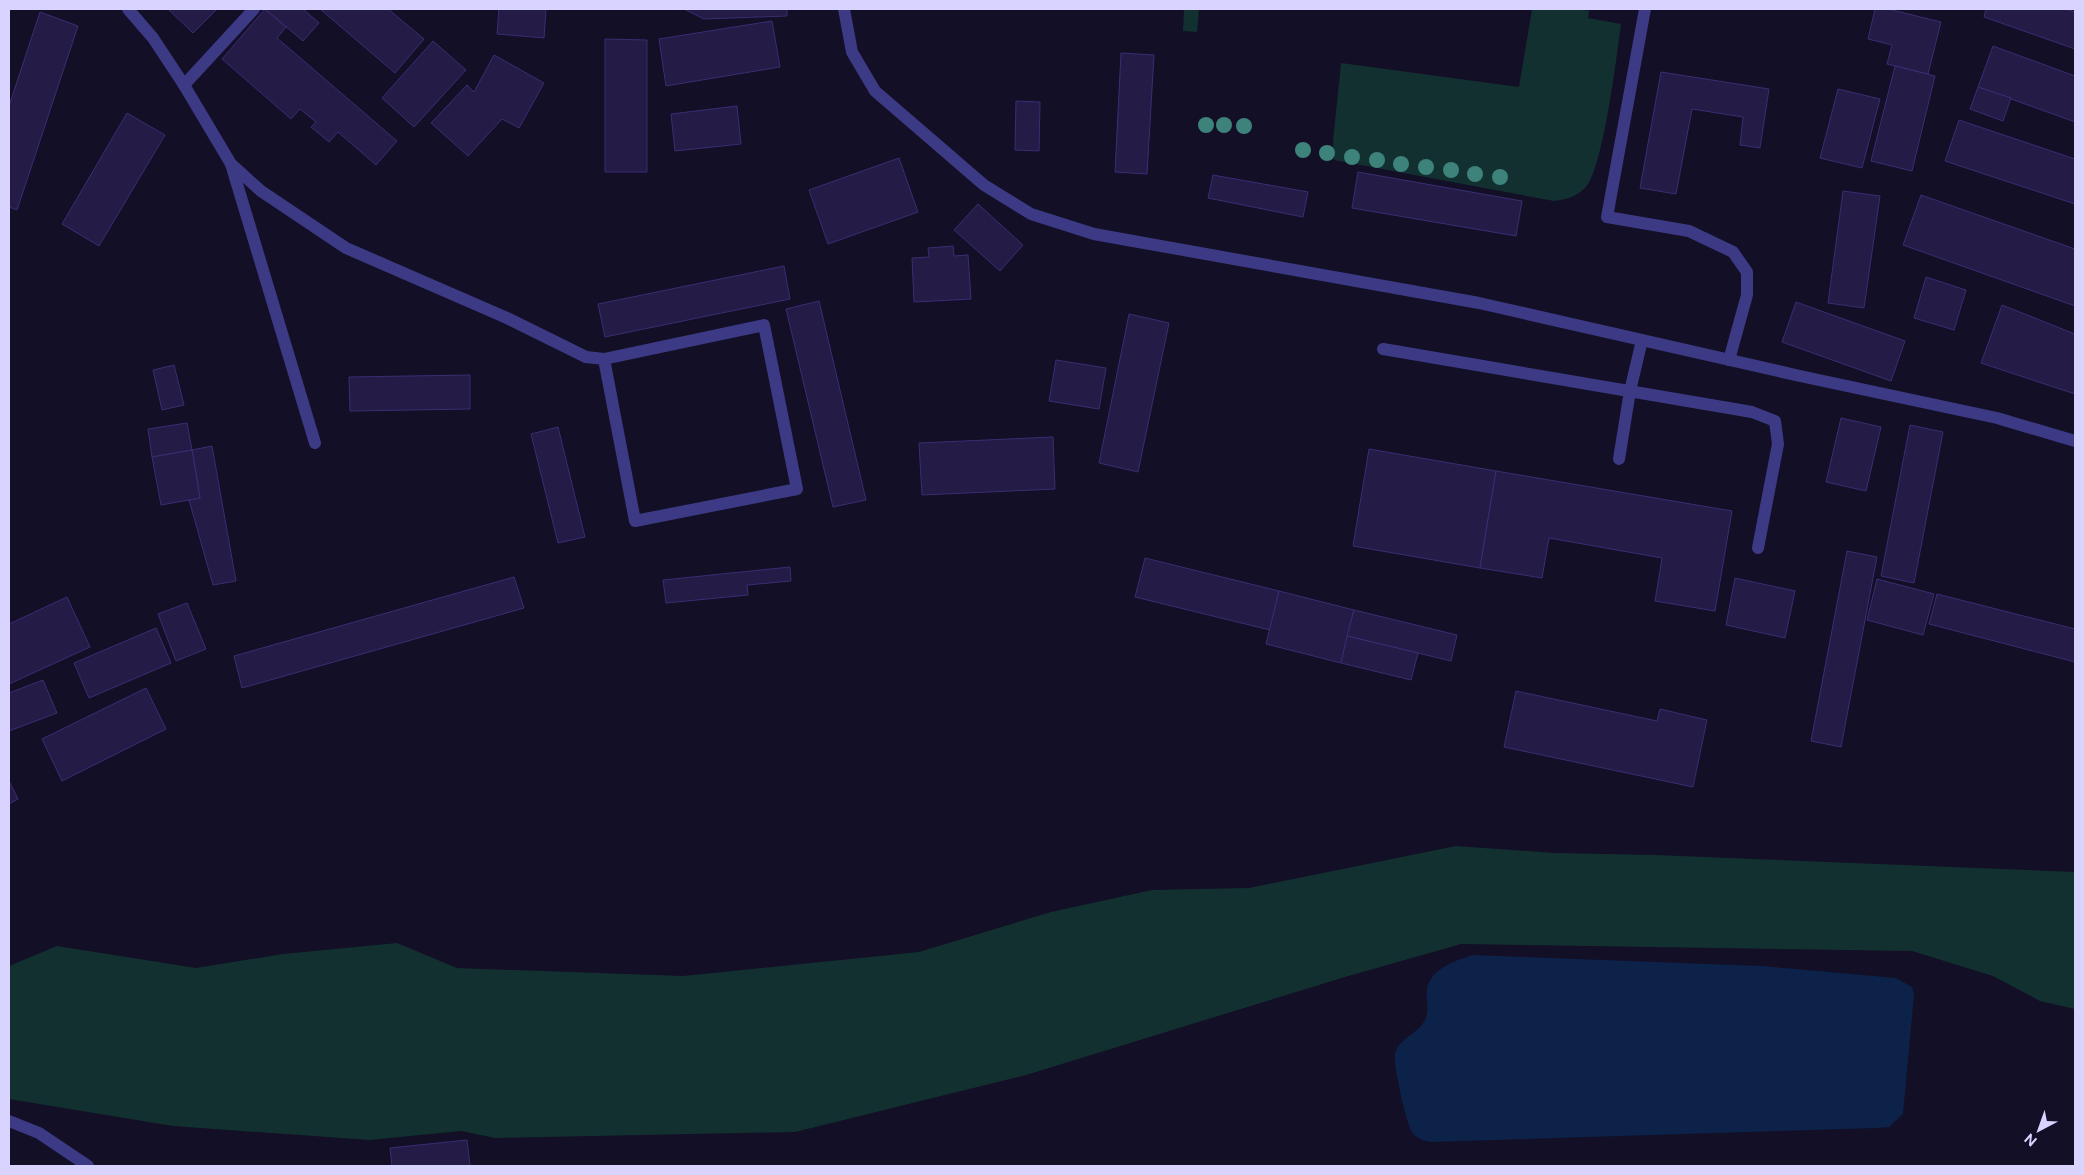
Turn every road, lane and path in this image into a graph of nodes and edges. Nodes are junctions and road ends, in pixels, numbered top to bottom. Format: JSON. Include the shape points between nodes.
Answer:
{"nodes":[{"id":1,"x":128,"y":9,"type":"edge"},
{"id":2,"x":254,"y":9,"type":"edge"},
{"id":3,"x":844,"y":9,"type":"edge"},
{"id":4,"x":1645,"y":9,"type":"edge"},
{"id":5,"x":184,"y":85,"type":"junction"},
{"id":6,"x":231,"y":164,"type":"junction"},
{"id":7,"x":1642,"y":340,"type":"junction"},
{"id":8,"x":1383,"y":349,"type":"dead end"},
{"id":9,"x":604,"y":359,"type":"junction"},
{"id":10,"x":1729,"y":360,"type":"junction"},
{"id":11,"x":1630,"y":391,"type":"junction"},
{"id":12,"x":2075,"y":441,"type":"edge"},
{"id":13,"x":315,"y":443,"type":"dead end"},
{"id":14,"x":1619,"y":459,"type":"dead end"},
{"id":15,"x":1758,"y":548,"type":"dead end"},
{"id":16,"x":9,"y":1121,"type":"edge"},
{"id":17,"x":88,"y":1166,"type":"edge"}],
"edges":[{"from":1,"to":5,"type":"street","via":[[153,38]]},
{"from":2,"to":5,"type":"street"},
{"from":3,"to":7,"type":"street","via":[[852,52],[875,91],[984,184],[1031,214],[1094,234],[1479,303]]},
{"from":4,"to":10,"type":"street","via":[[1607,217],[1689,231],[1733,252],[1747,272],[1747,295]]},
{"from":5,"to":6,"type":"street"},
{"from":6,"to":9,"type":"street","via":[[262,190],[346,248],[507,318],[586,357]]},
{"from":6,"to":13,"type":"street"},
{"from":7,"to":10,"type":"street"},
{"from":7,"to":11,"type":"street"},
{"from":8,"to":11,"type":"street"},
{"from":9,"to":9,"type":"street","via":[[635,521],[796,489],[764,325]]},
{"from":10,"to":12,"type":"street","via":[[1997,418]]},
{"from":11,"to":14,"type":"street"},
{"from":11,"to":15,"type":"street","via":[[1752,412],[1775,421],[1778,444]]},
{"from":16,"to":17,"type":"street","via":[[39,1133]]}]}
